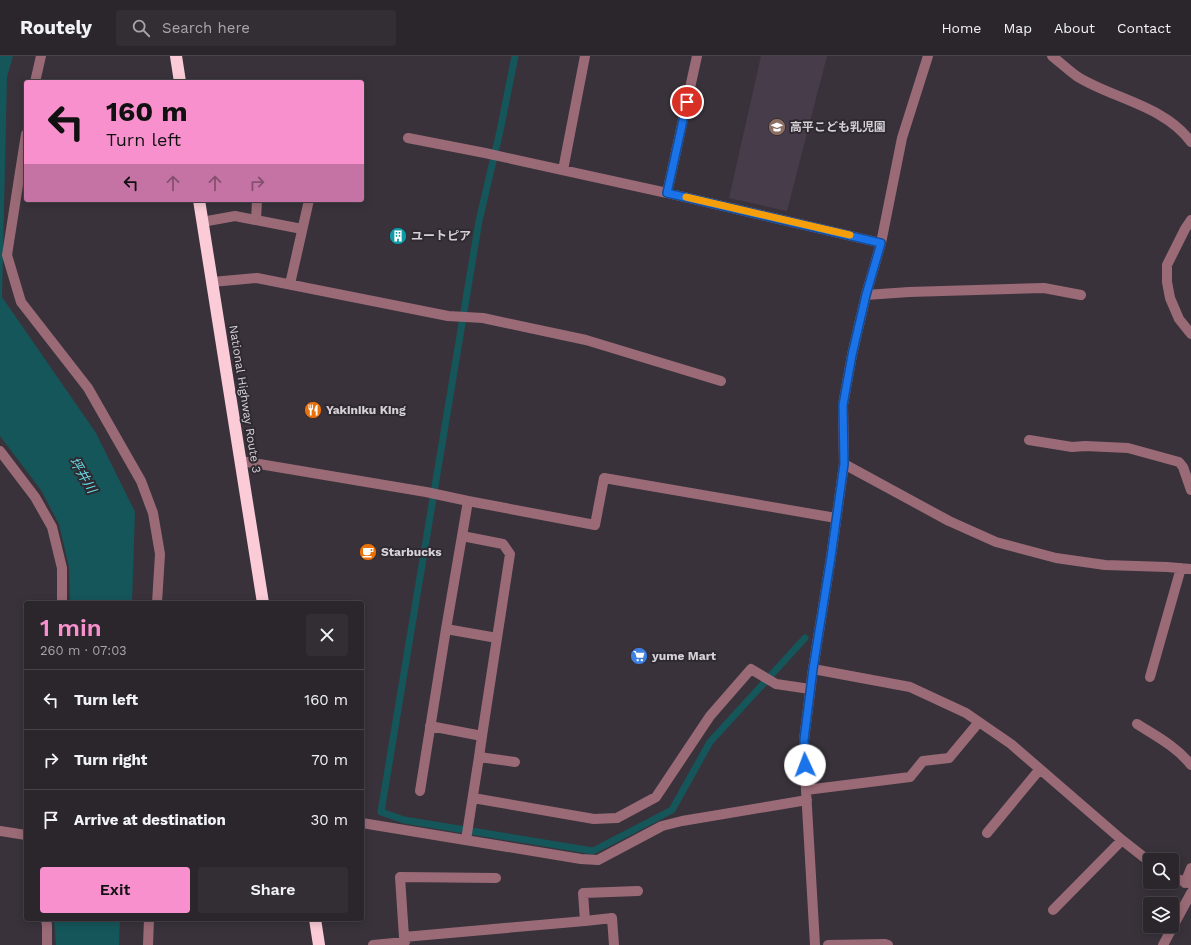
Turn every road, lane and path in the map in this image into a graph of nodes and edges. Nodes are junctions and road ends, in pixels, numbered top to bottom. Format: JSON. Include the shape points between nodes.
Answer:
{"nodes":[{"id":1,"x":41,"y":56,"type":"edge"},
{"id":2,"x":176,"y":56,"type":"edge"},
{"id":3,"x":585,"y":56,"type":"edge"},
{"id":4,"x":697,"y":56,"type":"edge"},
{"id":5,"x":928,"y":56,"type":"edge"},
{"id":6,"x":1052,"y":56,"type":"edge"},
{"id":7,"x":35,"y":80,"type":"edge"},
{"id":8,"x":180,"y":80,"type":"edge"},
{"id":9,"x":408,"y":138,"type":"dead end"},
{"id":10,"x":1191,"y":142,"type":"edge"},
{"id":11,"x":24,"y":147,"type":"edge"},
{"id":12,"x":563,"y":170,"type":"junction"},
{"id":13,"x":667,"y":193,"type":"junction"},
{"id":14,"x":199,"y":202,"type":"edge"},
{"id":15,"x":257,"y":202,"type":"edge"},
{"id":16,"x":308,"y":202,"type":"edge"},
{"id":17,"x":256,"y":220,"type":"junction"},
{"id":18,"x":1191,"y":220,"type":"edge"},
{"id":19,"x":202,"y":222,"type":"junction"},
{"id":20,"x":302,"y":229,"type":"junction"},
{"id":21,"x":881,"y":243,"type":"junction"},
{"id":22,"x":212,"y":282,"type":"junction"},
{"id":23,"x":290,"y":284,"type":"junction"},
{"id":24,"x":866,"y":295,"type":"junction"},
{"id":25,"x":1081,"y":295,"type":"dead end"},
{"id":26,"x":1191,"y":334,"type":"edge"},
{"id":27,"x":721,"y":381,"type":"dead end"},
{"id":28,"x":1029,"y":440,"type":"dead end"},
{"id":29,"x":0,"y":451,"type":"edge"},
{"id":30,"x":241,"y":461,"type":"junction"},
{"id":31,"x":844,"y":464,"type":"junction"},
{"id":32,"x":1191,"y":490,"type":"edge"},
{"id":33,"x":468,"y":501,"type":"junction"},
{"id":34,"x":836,"y":518,"type":"junction"},
{"id":35,"x":462,"y":536,"type":"junction"},
{"id":36,"x":1186,"y":569,"type":"edge"},
{"id":37,"x":62,"y":601,"type":"edge"},
{"id":38,"x":158,"y":601,"type":"edge"},
{"id":39,"x":263,"y":601,"type":"edge"},
{"id":40,"x":446,"y":629,"type":"junction"},
{"id":41,"x":497,"y":638,"type":"junction"},
{"id":42,"x":813,"y":669,"type":"junction"},
{"id":43,"x":1150,"y":677,"type":"dead end"},
{"id":44,"x":810,"y":689,"type":"junction"},
{"id":45,"x":979,"y":722,"type":"junction"},
{"id":46,"x":1137,"y":724,"type":"dead end"},
{"id":47,"x":430,"y":726,"type":"junction"},
{"id":48,"x":482,"y":736,"type":"junction"},
{"id":49,"x":478,"y":757,"type":"junction"},
{"id":50,"x":515,"y":762,"type":"dead end"},
{"id":51,"x":1191,"y":765,"type":"edge"},
{"id":52,"x":1040,"y":769,"type":"junction"},
{"id":53,"x":420,"y":791,"type":"dead end"},
{"id":54,"x":807,"y":795,"type":"junction"},
{"id":55,"x":473,"y":798,"type":"junction"},
{"id":56,"x":364,"y":823,"type":"edge"},
{"id":57,"x":0,"y":831,"type":"edge"},
{"id":58,"x":987,"y":833,"type":"dead end"},
{"id":59,"x":24,"y":835,"type":"edge"},
{"id":60,"x":466,"y":840,"type":"junction"},
{"id":61,"x":1122,"y":840,"type":"junction"},
{"id":62,"x":1143,"y":856,"type":"edge"},
{"id":63,"x":1191,"y":868,"type":"edge"},
{"id":64,"x":496,"y":878,"type":"dead end"},
{"id":65,"x":1179,"y":880,"type":"edge"},
{"id":66,"x":1188,"y":884,"type":"edge"},
{"id":67,"x":638,"y":891,"type":"dead end"},
{"id":68,"x":1191,"y":893,"type":"edge"},
{"id":69,"x":1053,"y":910,"type":"dead end"},
{"id":70,"x":46,"y":921,"type":"edge"},
{"id":71,"x":149,"y":921,"type":"edge"},
{"id":72,"x":315,"y":921,"type":"edge"},
{"id":73,"x":585,"y":921,"type":"junction"},
{"id":74,"x":405,"y":941,"type":"edge"},
{"id":75,"x":47,"y":945,"type":"edge"},
{"id":76,"x":148,"y":945,"type":"edge"},
{"id":77,"x":319,"y":945,"type":"edge"},
{"id":78,"x":373,"y":945,"type":"edge"},
{"id":79,"x":614,"y":945,"type":"edge"},
{"id":80,"x":815,"y":945,"type":"edge"},
{"id":81,"x":828,"y":945,"type":"edge"},
{"id":82,"x":888,"y":945,"type":"edge"},
{"id":83,"x":1163,"y":945,"type":"edge"}],
"edges":[{"from":1,"to":7,"type":"street"},
{"from":2,"to":8,"type":"highway"},
{"from":3,"to":12,"type":"street"},
{"from":4,"to":13,"type":"street"},
{"from":5,"to":21,"type":"street","via":[[902,138]]},
{"from":6,"to":10,"type":"street","via":[[1078,77],[1161,115],[1185,133]]},
{"from":9,"to":12,"type":"street"},
{"from":11,"to":38,"type":"street","via":[[7,254],[21,302],[88,388],[141,481],[154,513],[160,554]]},
{"from":12,"to":13,"type":"street"},
{"from":13,"to":21,"type":"street"},
{"from":14,"to":19,"type":"highway","name":"National Highway Route 3"},
{"from":15,"to":17,"type":"street"},
{"from":16,"to":20,"type":"street"},
{"from":17,"to":19,"type":"street","via":[[235,216]]},
{"from":17,"to":20,"type":"street"},
{"from":18,"to":26,"type":"street","via":[[1167,265],[1170,298],[1179,319]]},
{"from":19,"to":22,"type":"highway","name":"National Highway Route 3"},
{"from":20,"to":23,"type":"street"},
{"from":21,"to":24,"type":"street"},
{"from":22,"to":23,"type":"street","via":[[257,278]]},
{"from":22,"to":30,"type":"highway","name":"National Highway Route 3"},
{"from":23,"to":27,"type":"street","via":[[448,316],[483,318],[586,340]]},
{"from":24,"to":25,"type":"street","via":[[1044,288]]},
{"from":24,"to":31,"type":"street","via":[[843,405]]},
{"from":28,"to":32,"type":"street","via":[[1072,447],[1128,448],[1179,462]]},
{"from":29,"to":37,"type":"street","via":[[35,497],[52,527],[62,568]]},
{"from":30,"to":33,"type":"street"},
{"from":30,"to":39,"type":"highway","name":"National Highway Route 3"},
{"from":31,"to":34,"type":"street"},
{"from":31,"to":36,"type":"street","via":[[949,521],[996,542],[1056,558],[1104,565]]},
{"from":33,"to":34,"type":"street","via":[[595,525],[604,478]]},
{"from":33,"to":35,"type":"street"},
{"from":34,"to":42,"type":"street"},
{"from":35,"to":40,"type":"street"},
{"from":35,"to":41,"type":"street","via":[[503,544],[510,554]]},
{"from":36,"to":43,"type":"street"},
{"from":40,"to":41,"type":"street"},
{"from":40,"to":47,"type":"street"},
{"from":41,"to":48,"type":"street"},
{"from":42,"to":44,"type":"street"},
{"from":42,"to":45,"type":"street","via":[[910,687],[966,713]]},
{"from":44,"to":54,"type":"street","via":[[804,740]]},
{"from":44,"to":55,"type":"street","via":[[776,684],[751,669],[710,716],[656,796],[617,818],[594,819]]},
{"from":45,"to":52,"type":"street","via":[[1011,744]]},
{"from":45,"to":54,"type":"street","via":[[949,758],[923,761],[910,776]]},
{"from":46,"to":51,"type":"street","via":[[1183,755]]},
{"from":47,"to":48,"type":"street"},
{"from":47,"to":53,"type":"street"},
{"from":48,"to":49,"type":"street"},
{"from":49,"to":50,"type":"street"},
{"from":49,"to":55,"type":"street"},
{"from":52,"to":58,"type":"street"},
{"from":52,"to":61,"type":"street"},
{"from":54,"to":60,"type":"street","via":[[662,826],[598,860],[581,860]]},
{"from":54,"to":80,"type":"street"},
{"from":55,"to":60,"type":"street"},
{"from":56,"to":60,"type":"street"},
{"from":57,"to":59,"type":"street"},
{"from":61,"to":62,"type":"street"},
{"from":61,"to":69,"type":"street"},
{"from":63,"to":66,"type":"street"},
{"from":64,"to":74,"type":"street","via":[[400,877]]},
{"from":65,"to":66,"type":"street"},
{"from":67,"to":73,"type":"street","via":[[583,893]]},
{"from":68,"to":83,"type":"street"},
{"from":70,"to":75,"type":"street"},
{"from":71,"to":76,"type":"street"},
{"from":72,"to":77,"type":"highway"},
{"from":73,"to":74,"type":"street"},
{"from":73,"to":79,"type":"street","via":[[612,918]]},
{"from":74,"to":78,"type":"street"},
{"from":81,"to":82,"type":"street"}]}
